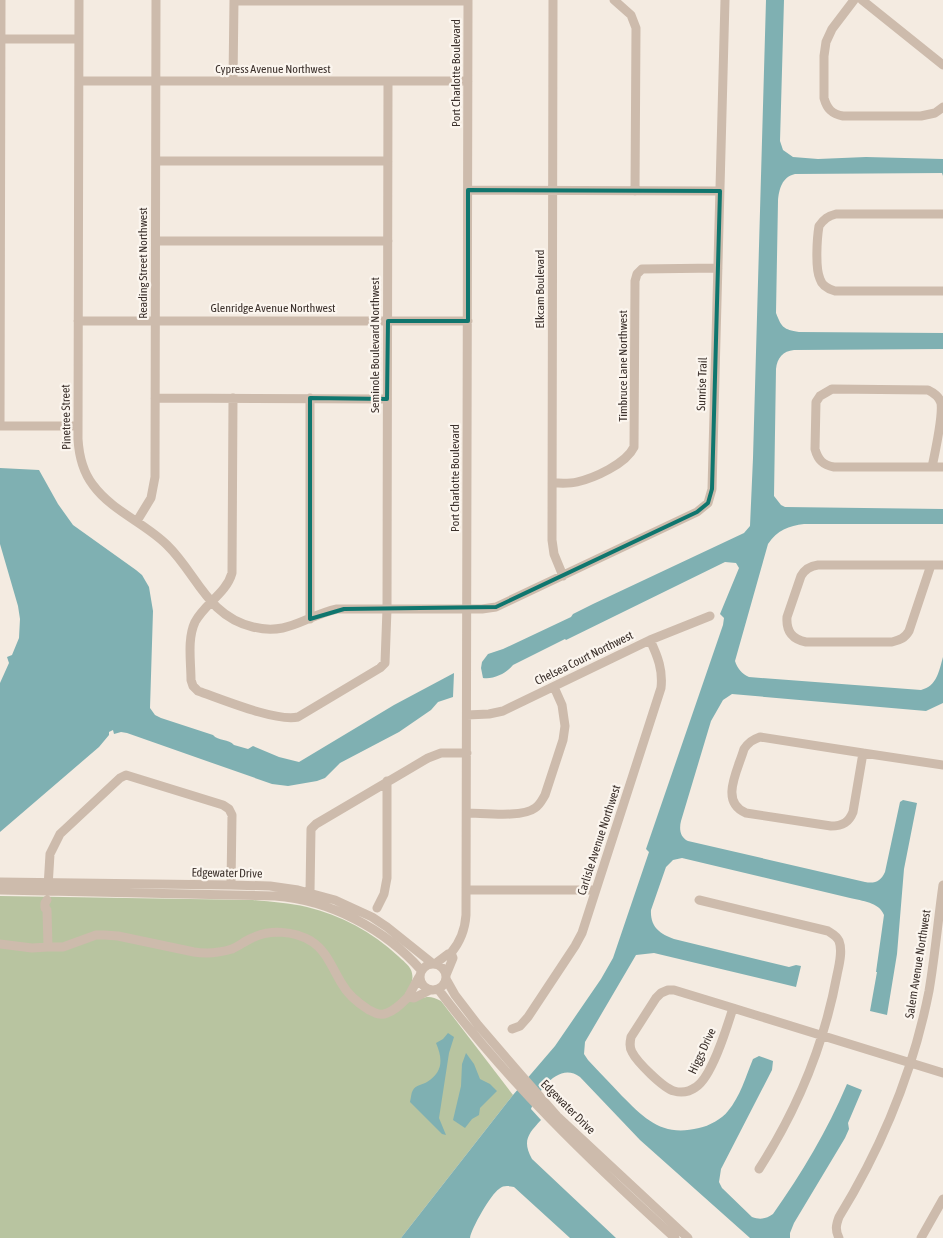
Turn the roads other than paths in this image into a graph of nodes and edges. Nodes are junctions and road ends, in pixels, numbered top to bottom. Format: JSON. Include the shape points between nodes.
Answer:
{"nodes":[{"id":1,"x":2,"y":0,"type":"edge"},
{"id":2,"x":79,"y":0,"type":"edge"},
{"id":3,"x":156,"y":0,"type":"edge"},
{"id":4,"x":234,"y":0,"type":"edge"},
{"id":5,"x":553,"y":0,"type":"edge"},
{"id":6,"x":614,"y":0,"type":"edge"},
{"id":7,"x":725,"y":0,"type":"edge"},
{"id":8,"x":854,"y":0,"type":"edge"},
{"id":9,"x":862,"y":0,"type":"edge"},
{"id":10,"x":468,"y":1,"type":"edge"},
{"id":11,"x":1,"y":39,"type":"edge"},
{"id":12,"x":79,"y":39,"type":"junction"},
{"id":13,"x":943,"y":65,"type":"edge"},
{"id":14,"x":79,"y":81,"type":"junction"},
{"id":15,"x":156,"y":81,"type":"junction"},
{"id":16,"x":233,"y":81,"type":"junction"},
{"id":17,"x":388,"y":81,"type":"junction"},
{"id":18,"x":468,"y":81,"type":"junction"},
{"id":19,"x":943,"y":107,"type":"edge"},
{"id":20,"x":1,"y":117,"type":"edge"},
{"id":21,"x":156,"y":161,"type":"junction"},
{"id":22,"x":388,"y":161,"type":"junction"},
{"id":23,"x":468,"y":190,"type":"junction"},
{"id":24,"x":553,"y":190,"type":"junction"},
{"id":25,"x":635,"y":190,"type":"junction"},
{"id":26,"x":720,"y":191,"type":"junction"},
{"id":27,"x":0,"y":194,"type":"edge"},
{"id":28,"x":943,"y":214,"type":"edge"},
{"id":29,"x":156,"y":241,"type":"junction"},
{"id":30,"x":388,"y":241,"type":"junction"},
{"id":31,"x":718,"y":268,"type":"junction"},
{"id":32,"x":0,"y":271,"type":"edge"},
{"id":33,"x":943,"y":291,"type":"edge"},
{"id":34,"x":78,"y":320,"type":"junction"},
{"id":35,"x":156,"y":321,"type":"junction"},
{"id":36,"x":388,"y":321,"type":"junction"},
{"id":37,"x":468,"y":321,"type":"junction"},
{"id":38,"x":0,"y":349,"type":"edge"},
{"id":39,"x":155,"y":398,"type":"junction"},
{"id":40,"x":233,"y":398,"type":"junction"},
{"id":41,"x":310,"y":398,"type":"junction"},
{"id":42,"x":387,"y":398,"type":"junction"},
{"id":43,"x":0,"y":426,"type":"edge"},
{"id":44,"x":78,"y":426,"type":"junction"},
{"id":45,"x":932,"y":467,"type":"junction"},
{"id":46,"x":943,"y":467,"type":"edge"},
{"id":47,"x":552,"y":483,"type":"junction"},
{"id":48,"x":137,"y":521,"type":"junction"},
{"id":49,"x":931,"y":565,"type":"junction"},
{"id":50,"x":943,"y":565,"type":"edge"},
{"id":51,"x":564,"y":576,"type":"junction"},
{"id":52,"x":212,"y":602,"type":"junction"},
{"id":53,"x":387,"y":609,"type":"junction"},
{"id":54,"x":467,"y":609,"type":"junction"},
{"id":55,"x":710,"y":616,"type":"dead end"},
{"id":56,"x":310,"y":619,"type":"junction"},
{"id":57,"x":650,"y":640,"type":"junction"},
{"id":58,"x":554,"y":687,"type":"junction"},
{"id":59,"x":467,"y":715,"type":"junction"},
{"id":60,"x":466,"y":753,"type":"junction"},
{"id":61,"x":862,"y":753,"type":"junction"},
{"id":62,"x":943,"y":765,"type":"edge"},
{"id":63,"x":387,"y":781,"type":"junction"},
{"id":64,"x":466,"y":813,"type":"junction"},
{"id":65,"x":0,"y":882,"type":"edge"},
{"id":66,"x":231,"y":885,"type":"junction"},
{"id":67,"x":943,"y":885,"type":"edge"},
{"id":68,"x":0,"y":890,"type":"edge"},
{"id":69,"x":466,"y":890,"type":"junction"},
{"id":70,"x":595,"y":890,"type":"junction"},
{"id":71,"x":310,"y":892,"type":"junction"},
{"id":72,"x":48,"y":896,"type":"junction"},
{"id":73,"x":699,"y":900,"type":"dead end"},
{"id":74,"x":377,"y":908,"type":"dead end"},
{"id":75,"x":0,"y":944,"type":"edge"},
{"id":76,"x":48,"y":947,"type":"junction"},
{"id":77,"x":451,"y":953,"type":"junction"},
{"id":78,"x":434,"y":963,"type":"junction"},
{"id":79,"x":420,"y":974,"type":"junction"},
{"id":80,"x":446,"y":977,"type":"junction"},
{"id":81,"x":434,"y":989,"type":"junction"},
{"id":82,"x":408,"y":997,"type":"junction"},
{"id":83,"x":733,"y":1008,"type":"junction"},
{"id":84,"x":512,"y":1029,"type":"dead end"},
{"id":85,"x":822,"y":1035,"type":"junction"},
{"id":86,"x":911,"y":1063,"type":"junction"},
{"id":87,"x":943,"y":1073,"type":"edge"},
{"id":88,"x":518,"y":1079,"type":"junction"},
{"id":89,"x":759,"y":1169,"type":"dead end"},
{"id":90,"x":943,"y":1199,"type":"edge"},
{"id":91,"x":675,"y":1238,"type":"edge"},
{"id":92,"x":688,"y":1238,"type":"edge"},
{"id":93,"x":839,"y":1238,"type":"edge"},
{"id":94,"x":921,"y":1238,"type":"edge"}],
"edges":[{"from":1,"to":11,"type":"street"},
{"from":2,"to":12,"type":"street","name":"Pinetree Street"},
{"from":3,"to":15,"type":"street","name":"Reading Street Northwest"},
{"from":4,"to":10,"type":"street"},
{"from":4,"to":16,"type":"street"},
{"from":5,"to":24,"type":"street","name":"Elkcam Boulevard"},
{"from":6,"to":25,"type":"street","via":[[631,15],[636,28]]},
{"from":7,"to":26,"type":"street","name":"Sunrise Trail"},
{"from":8,"to":19,"type":"street","via":[[832,29],[825,49],[824,98],[830,111],[843,116],[921,116],[935,113]]},
{"from":9,"to":13,"type":"street"},
{"from":10,"to":18,"type":"street","name":"Port Charlotte Boulevard"},
{"from":11,"to":12,"type":"street"},
{"from":11,"to":20,"type":"street"},
{"from":12,"to":14,"type":"street","name":"Pinetree Street"},
{"from":14,"to":15,"type":"street","name":"Cypress Avenue Northwest"},
{"from":14,"to":34,"type":"street","name":"Pinetree Street"},
{"from":15,"to":16,"type":"street","name":"Cypress Avenue Northwest"},
{"from":15,"to":21,"type":"street","name":"Reading Street Northwest"},
{"from":16,"to":17,"type":"street","name":"Cypress Avenue Northwest"},
{"from":17,"to":18,"type":"street","name":"Cypress Avenue Northwest"},
{"from":17,"to":22,"type":"street","name":"Seminole Boulevard Northwest"},
{"from":18,"to":23,"type":"street","name":"Port Charlotte Boulevard"},
{"from":20,"to":27,"type":"street"},
{"from":21,"to":22,"type":"street"},
{"from":21,"to":29,"type":"street","name":"Reading Street Northwest"},
{"from":22,"to":30,"type":"street","name":"Seminole Boulevard Northwest"},
{"from":23,"to":24,"type":"street"},
{"from":23,"to":37,"type":"street","name":"Port Charlotte Boulevard"},
{"from":24,"to":25,"type":"street"},
{"from":24,"to":47,"type":"street","name":"Elkcam Boulevard"},
{"from":25,"to":26,"type":"street"},
{"from":26,"to":31,"type":"street","name":"Sunrise Trail"},
{"from":27,"to":32,"type":"street"},
{"from":28,"to":33,"type":"street","via":[[829,216],[819,226],[818,272],[823,284],[835,291]]},
{"from":29,"to":30,"type":"street"},
{"from":29,"to":35,"type":"street","name":"Reading Street Northwest"},
{"from":30,"to":36,"type":"street","name":"Seminole Boulevard Northwest"},
{"from":31,"to":47,"type":"street","name":"Timbruce Lane Northwest","via":[[642,269],[637,274],[634,447],[626,459],[590,478]]},
{"from":31,"to":51,"type":"street","name":"Sunrise Trail","via":[[712,489],[708,503],[697,512]]},
{"from":32,"to":38,"type":"street"},
{"from":34,"to":35,"type":"street","name":"Glenridge Avenue Northwest"},
{"from":34,"to":44,"type":"street","name":"Pinetree Street"},
{"from":35,"to":36,"type":"street","name":"Glenridge Avenue Northwest"},
{"from":35,"to":39,"type":"street","name":"Reading Street Northwest"},
{"from":36,"to":37,"type":"street","name":"Glenridge Avenue Northwest"},
{"from":36,"to":42,"type":"street","name":"Seminole Boulevard Northwest"},
{"from":37,"to":54,"type":"street","name":"Port Charlotte Boulevard"},
{"from":38,"to":43,"type":"street"},
{"from":39,"to":40,"type":"street"},
{"from":39,"to":48,"type":"street","name":"Reading Street Northwest","via":[[155,484]]},
{"from":40,"to":41,"type":"street"},
{"from":40,"to":52,"type":"street","via":[[232,573],[227,586]]},
{"from":41,"to":42,"type":"street"},
{"from":41,"to":56,"type":"street"},
{"from":42,"to":53,"type":"street","name":"Seminole Boulevard Northwest"},
{"from":43,"to":44,"type":"street"},
{"from":44,"to":48,"type":"street","name":"Pinetree Street","via":[[80,455],[88,478],[103,497]]},
{"from":45,"to":45,"type":"street","via":[[942,411],[942,404],[934,393],[928,390],[832,389],[816,402],[815,449],[821,462],[827,465]]},
{"from":45,"to":46,"type":"street"},
{"from":47,"to":51,"type":"street","name":"Elkcam Boulevard","via":[[552,546]]},
{"from":48,"to":52,"type":"street","name":"Pinetree Street","via":[[176,554]]},
{"from":49,"to":49,"type":"street","via":[[811,566],[801,576],[787,618],[788,631],[799,641],[806,642],[899,641],[909,631]]},
{"from":49,"to":50,"type":"street"},
{"from":51,"to":54,"type":"street","name":"Sunrise Trail","via":[[503,605]]},
{"from":52,"to":53,"type":"street","name":"Seminole Boulevard Northwest","via":[[198,617],[192,630],[193,686],[198,691],[284,719],[298,717],[385,664]]},
{"from":52,"to":56,"type":"street","name":"Pinetree Street","via":[[237,621],[260,628],[284,628]]},
{"from":53,"to":54,"type":"street","name":"Pinetree Street"},
{"from":53,"to":56,"type":"street","name":"Pinetree Street","via":[[337,609]]},
{"from":54,"to":59,"type":"street","name":"Port Charlotte Boulevard"},
{"from":55,"to":57,"type":"street","name":"Chelsea Court Northwest"},
{"from":57,"to":58,"type":"street","name":"Chelsea Court Northwest"},
{"from":57,"to":70,"type":"street","name":"Carlisle Avenue Northwest","via":[[662,671],[661,688]]},
{"from":58,"to":59,"type":"street","name":"Chelsea Court Northwest","via":[[503,711]]},
{"from":58,"to":64,"type":"street","via":[[564,712],[564,733],[540,804],[522,813]]},
{"from":59,"to":60,"type":"street","name":"Port Charlotte Boulevard"},
{"from":60,"to":63,"type":"street","via":[[434,755]]},
{"from":60,"to":64,"type":"street","name":"Port Charlotte Boulevard"},
{"from":61,"to":61,"type":"street","via":[[853,812],[845,823],[838,826],[746,813],[732,799],[731,792],[744,749],[754,739],[760,737]]},
{"from":61,"to":62,"type":"street"},
{"from":63,"to":71,"type":"street","via":[[311,829]]},
{"from":63,"to":74,"type":"street","via":[[386,878],[384,894]]},
{"from":64,"to":69,"type":"street","name":"Port Charlotte Boulevard"},
{"from":65,"to":72,"type":"street","name":"Edgewater Drive"},
{"from":66,"to":71,"type":"street","name":"Edgewater Drive"},
{"from":66,"to":72,"type":"street","name":"Edgewater Drive"},
{"from":66,"to":72,"type":"street","via":[[232,815],[229,809],[126,775],[60,834],[50,854]]},
{"from":67,"to":86,"type":"street","name":"Salem Avenue Northwest","via":[[929,990]]},
{"from":68,"to":72,"type":"street","name":"Edgewater Drive"},
{"from":69,"to":70,"type":"street"},
{"from":69,"to":77,"type":"street","name":"Port Charlotte Boulevard","via":[[464,928]]},
{"from":70,"to":84,"type":"street","name":"Carlisle Avenue Northwest","via":[[575,946],[528,1018]]},
{"from":71,"to":78,"type":"street","name":"Edgewater Drive","via":[[372,917]]},
{"from":72,"to":76,"type":"street"},
{"from":72,"to":79,"type":"street","name":"Edgewater Drive","via":[[275,896],[297,899],[340,912],[376,931],[412,960]]},
{"from":73,"to":85,"type":"street","via":[[828,931],[839,940],[840,961]]},
{"from":75,"to":76,"type":"street"},
{"from":76,"to":82,"type":"street","via":[[63,947],[104,934],[206,954],[233,948],[263,934],[288,932],[319,948],[351,997],[373,1012],[390,1012]]},
{"from":77,"to":78,"type":"street","name":"Port Charlotte Boulevard"},
{"from":77,"to":80,"type":"street","name":"Port Charlotte Boulevard"},
{"from":78,"to":79,"type":"street","via":[[426,966]]},
{"from":78,"to":80,"type":"street","via":[[442,967]]},
{"from":79,"to":81,"type":"street","via":[[422,984]]},
{"from":79,"to":82,"type":"street"},
{"from":80,"to":81,"type":"street","via":[[443,985]]},
{"from":80,"to":88,"type":"street","name":"Edgewater Drive","via":[[455,995]]},
{"from":81,"to":82,"type":"street","via":[[414,998]]},
{"from":81,"to":88,"type":"street","name":"Edgewater Drive"},
{"from":83,"to":83,"type":"street","name":"Higgs Drive","via":[[705,1078],[688,1091],[668,1088],[631,1051],[631,1037],[656,998],[668,990]]},
{"from":83,"to":85,"type":"street","name":"Higgs Drive"},
{"from":85,"to":86,"type":"street","name":"Higgs Drive"},
{"from":85,"to":89,"type":"street","via":[[792,1111]]},
{"from":86,"to":87,"type":"street","name":"Higgs Drive"},
{"from":86,"to":93,"type":"street","name":"Salem Avenue Northwest","via":[[880,1142],[838,1217],[836,1231]]},
{"from":88,"to":91,"type":"street","name":"Edgewater Drive","via":[[538,1107],[570,1140]]},
{"from":88,"to":92,"type":"street","name":"Edgewater Drive","via":[[540,1096],[557,1116]]},
{"from":90,"to":94,"type":"street"}]}
